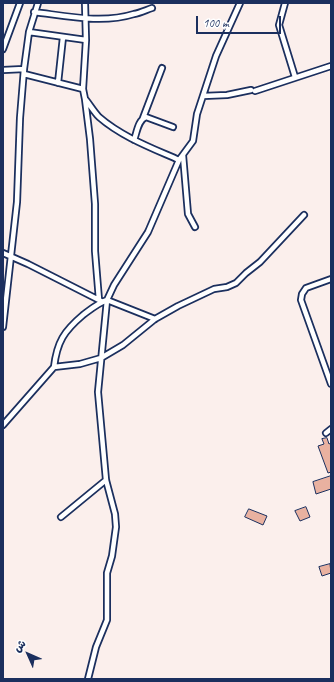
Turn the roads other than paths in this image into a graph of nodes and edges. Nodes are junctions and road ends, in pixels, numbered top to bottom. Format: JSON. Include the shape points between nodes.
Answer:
{"nodes":[{"id":1,"x":20,"y":3,"type":"edge"},
{"id":2,"x":38,"y":3,"type":"edge"},
{"id":3,"x":85,"y":3,"type":"edge"},
{"id":4,"x":240,"y":3,"type":"edge"},
{"id":5,"x":285,"y":3,"type":"edge"},
{"id":6,"x":152,"y":8,"type":"dead end"},
{"id":7,"x":34,"y":12,"type":"junction"},
{"id":8,"x":86,"y":18,"type":"junction"},
{"id":9,"x":29,"y":32,"type":"junction"},
{"id":10,"x":63,"y":37,"type":"junction"},
{"id":11,"x":86,"y":40,"type":"junction"},
{"id":12,"x":3,"y":49,"type":"edge"},
{"id":13,"x":331,"y":66,"type":"edge"},
{"id":14,"x":24,"y":68,"type":"junction"},
{"id":15,"x":162,"y":68,"type":"dead end"},
{"id":16,"x":3,"y":70,"type":"edge"},
{"id":17,"x":24,"y":74,"type":"junction"},
{"id":18,"x":295,"y":77,"type":"junction"},
{"id":19,"x":58,"y":83,"type":"junction"},
{"id":20,"x":83,"y":89,"type":"junction"},
{"id":21,"x":203,"y":96,"type":"junction"},
{"id":22,"x":86,"y":99,"type":"junction"},
{"id":23,"x":143,"y":118,"type":"junction"},
{"id":24,"x":173,"y":127,"type":"dead end"},
{"id":25,"x":134,"y":140,"type":"junction"},
{"id":26,"x":183,"y":154,"type":"junction"},
{"id":27,"x":178,"y":160,"type":"junction"},
{"id":28,"x":304,"y":215,"type":"dead end"},
{"id":29,"x":195,"y":227,"type":"dead end"},
{"id":30,"x":3,"y":253,"type":"edge"},
{"id":31,"x":12,"y":256,"type":"junction"},
{"id":32,"x":331,"y":279,"type":"edge"},
{"id":33,"x":103,"y":300,"type":"junction"},
{"id":34,"x":155,"y":319,"type":"junction"},
{"id":35,"x":3,"y":327,"type":"edge"},
{"id":36,"x":101,"y":358,"type":"junction"},
{"id":37,"x":54,"y":368,"type":"junction"},
{"id":38,"x":331,"y":384,"type":"edge"},
{"id":39,"x":3,"y":425,"type":"edge"},
{"id":40,"x":331,"y":429,"type":"edge"},
{"id":41,"x":326,"y":433,"type":"dead end"},
{"id":42,"x":106,"y":480,"type":"junction"},
{"id":43,"x":60,"y":516,"type":"dead end"},
{"id":44,"x":88,"y":679,"type":"edge"}],
"edges":[{"from":1,"to":12,"type":"street"},
{"from":2,"to":7,"type":"street"},
{"from":3,"to":8,"type":"street"},
{"from":4,"to":21,"type":"street","via":[[216,56]]},
{"from":5,"to":18,"type":"street","via":[[279,25]]},
{"from":6,"to":8,"type":"street","via":[[114,18]]},
{"from":7,"to":8,"type":"street"},
{"from":7,"to":9,"type":"street"},
{"from":8,"to":11,"type":"street"},
{"from":9,"to":10,"type":"street"},
{"from":9,"to":14,"type":"street"},
{"from":10,"to":11,"type":"street"},
{"from":10,"to":19,"type":"street"},
{"from":11,"to":20,"type":"street"},
{"from":13,"to":18,"type":"street"},
{"from":14,"to":16,"type":"street"},
{"from":14,"to":17,"type":"street"},
{"from":15,"to":23,"type":"street"},
{"from":17,"to":19,"type":"street"},
{"from":17,"to":31,"type":"street"},
{"from":18,"to":21,"type":"street","via":[[253,91]]},
{"from":19,"to":20,"type":"street"},
{"from":20,"to":22,"type":"street"},
{"from":21,"to":26,"type":"street","via":[[193,141]]},
{"from":22,"to":25,"type":"street","via":[[98,116]]},
{"from":22,"to":33,"type":"street","via":[[95,204],[95,251]]},
{"from":23,"to":24,"type":"street"},
{"from":23,"to":25,"type":"street"},
{"from":25,"to":27,"type":"street"},
{"from":26,"to":27,"type":"street"},
{"from":26,"to":29,"type":"street","via":[[188,214]]},
{"from":27,"to":33,"type":"street","via":[[148,232]]},
{"from":28,"to":34,"type":"street","via":[[260,262],[236,283],[214,289]]},
{"from":30,"to":31,"type":"street"},
{"from":31,"to":33,"type":"street"},
{"from":31,"to":35,"type":"street"},
{"from":32,"to":38,"type":"street","via":[[306,288],[301,300]]},
{"from":33,"to":34,"type":"street"},
{"from":33,"to":36,"type":"street"},
{"from":33,"to":37,"type":"street","via":[[69,326],[55,356]]},
{"from":34,"to":36,"type":"street","via":[[123,345]]},
{"from":36,"to":37,"type":"street"},
{"from":36,"to":42,"type":"street","via":[[98,392]]},
{"from":37,"to":39,"type":"street"},
{"from":40,"to":41,"type":"street"},
{"from":42,"to":43,"type":"street"},
{"from":42,"to":44,"type":"street","via":[[116,514],[116,527],[107,573],[107,620],[96,647]]}]}
